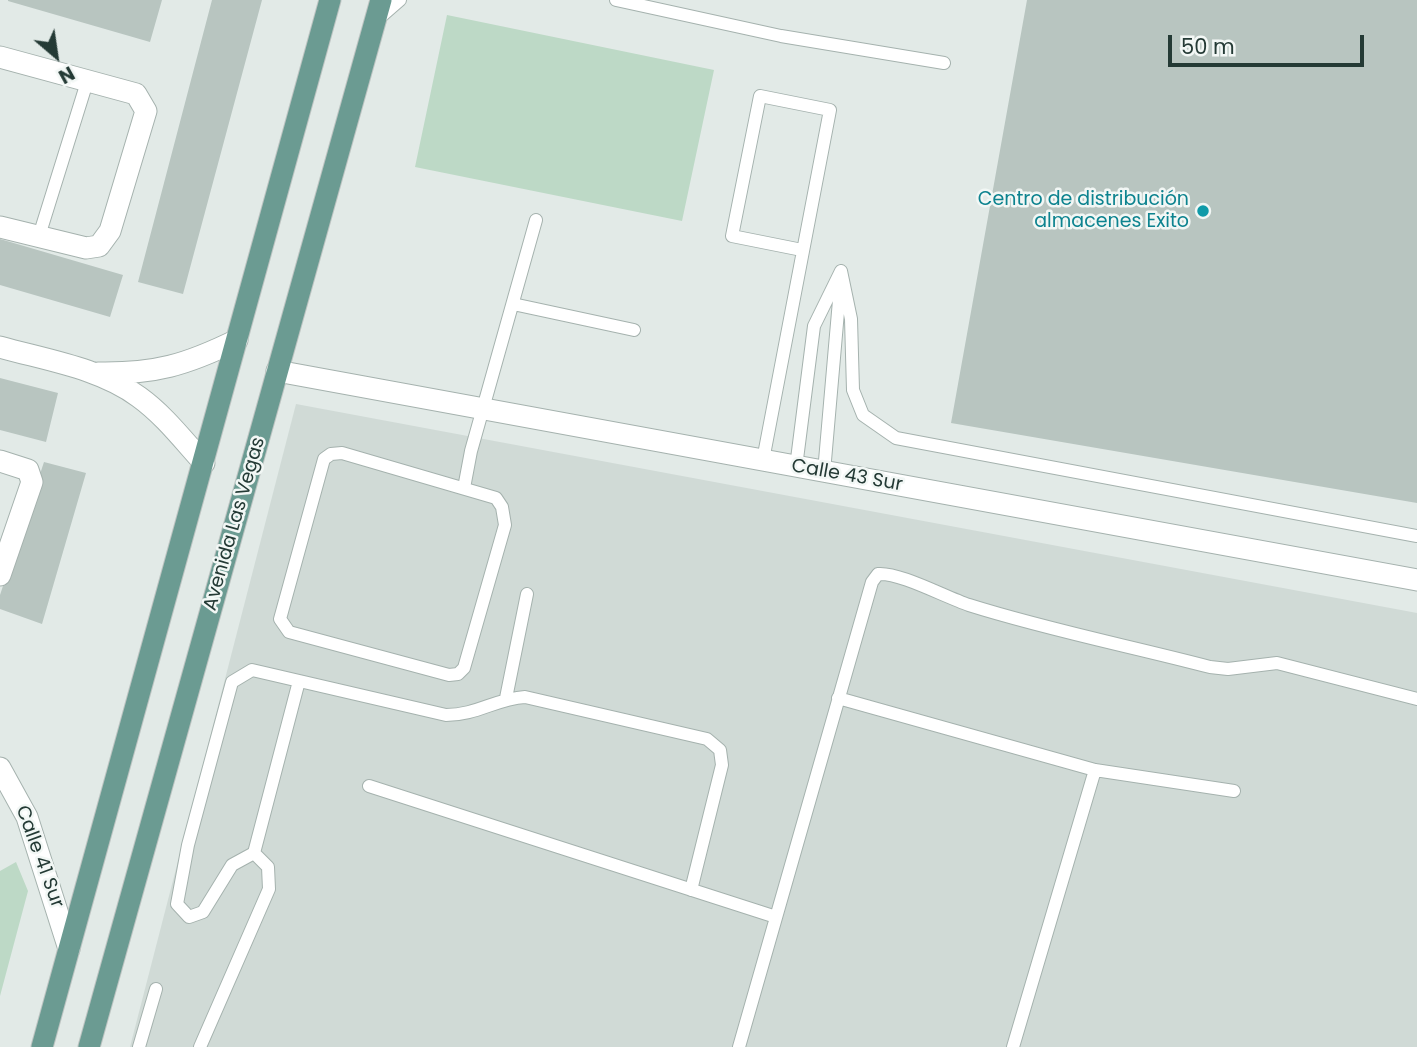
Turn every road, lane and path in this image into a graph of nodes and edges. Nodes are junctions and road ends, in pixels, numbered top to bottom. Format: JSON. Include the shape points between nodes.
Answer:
{"nodes":[{"id":1,"x":330,"y":0,"type":"edge"},
{"id":2,"x":381,"y":0,"type":"edge"},
{"id":3,"x":400,"y":0,"type":"edge"},
{"id":4,"x":616,"y":0,"type":"edge"},
{"id":5,"x":374,"y":23,"type":"junction"},
{"id":6,"x":0,"y":57,"type":"edge"},
{"id":7,"x":944,"y":63,"type":"dead end"},
{"id":8,"x":87,"y":82,"type":"junction"},
{"id":9,"x":536,"y":220,"type":"dead end"},
{"id":10,"x":0,"y":227,"type":"edge"},
{"id":11,"x":39,"y":236,"type":"junction"},
{"id":12,"x":802,"y":250,"type":"junction"},
{"id":13,"x":841,"y":271,"type":"junction"},
{"id":14,"x":513,"y":304,"type":"junction"},
{"id":15,"x":634,"y":330,"type":"dead end"},
{"id":16,"x":237,"y":340,"type":"junction"},
{"id":17,"x":0,"y":347,"type":"edge"},
{"id":18,"x":277,"y":371,"type":"junction"},
{"id":19,"x":92,"y":373,"type":"junction"},
{"id":20,"x":485,"y":409,"type":"junction"},
{"id":21,"x":763,"y":460,"type":"junction"},
{"id":22,"x":0,"y":461,"type":"edge"},
{"id":23,"x":204,"y":463,"type":"junction"},
{"id":24,"x":796,"y":467,"type":"junction"},
{"id":25,"x":824,"y":472,"type":"junction"},
{"id":26,"x":464,"y":488,"type":"junction"},
{"id":27,"x":1417,"y":536,"type":"edge"},
{"id":28,"x":0,"y":575,"type":"edge"},
{"id":29,"x":1417,"y":580,"type":"edge"},
{"id":30,"x":527,"y":594,"type":"dead end"},
{"id":31,"x":299,"y":681,"type":"junction"},
{"id":32,"x":506,"y":698,"type":"junction"},
{"id":33,"x":838,"y":698,"type":"junction"},
{"id":34,"x":1417,"y":699,"type":"edge"},
{"id":35,"x":0,"y":768,"type":"edge"},
{"id":36,"x":1095,"y":770,"type":"junction"},
{"id":37,"x":369,"y":786,"type":"dead end"},
{"id":38,"x":1234,"y":791,"type":"dead end"},
{"id":39,"x":254,"y":853,"type":"junction"},
{"id":40,"x":691,"y":890,"type":"junction"},
{"id":41,"x":776,"y":917,"type":"junction"},
{"id":42,"x":69,"y":949,"type":"junction"},
{"id":43,"x":156,"y":989,"type":"dead end"},
{"id":44,"x":43,"y":1047,"type":"edge"},
{"id":45,"x":89,"y":1047,"type":"edge"},
{"id":46,"x":139,"y":1047,"type":"edge"},
{"id":47,"x":200,"y":1047,"type":"edge"},
{"id":48,"x":739,"y":1047,"type":"edge"},
{"id":49,"x":1013,"y":1047,"type":"edge"}],
"edges":[{"from":1,"to":16,"type":"main road"},
{"from":2,"to":5,"type":"main road","name":"Avenida Las Vegas"},
{"from":3,"to":5,"type":"lane"},
{"from":4,"to":7,"type":"lane","via":[[781,36]]},
{"from":5,"to":18,"type":"main road","name":"Avenida Las Vegas"},
{"from":6,"to":8,"type":"street"},
{"from":8,"to":11,"type":"lane"},
{"from":8,"to":11,"type":"street","via":[[136,94],[146,111],[110,231],[99,246],[86,248]]},
{"from":9,"to":14,"type":"lane"},
{"from":10,"to":11,"type":"street"},
{"from":12,"to":12,"type":"lane","via":[[830,110],[760,96],[732,236]]},
{"from":12,"to":21,"type":"lane"},
{"from":13,"to":24,"type":"lane","via":[[814,326]]},
{"from":13,"to":25,"type":"lane"},
{"from":13,"to":27,"type":"lane","via":[[851,319],[853,390],[863,415],[896,438]]},
{"from":14,"to":15,"type":"lane"},
{"from":14,"to":20,"type":"lane"},
{"from":16,"to":19,"type":"street","via":[[170,368]]},
{"from":16,"to":23,"type":"main road"},
{"from":17,"to":19,"type":"street"},
{"from":18,"to":20,"type":"street","name":"Calle 43 Sur"},
{"from":18,"to":45,"type":"main road","name":"Avenida Las Vegas"},
{"from":19,"to":23,"type":"street","via":[[137,395]]},
{"from":20,"to":21,"type":"street","name":"Calle 43 Sur"},
{"from":20,"to":26,"type":"lane"},
{"from":21,"to":24,"type":"street","name":"Calle 43 Sur"},
{"from":22,"to":28,"type":"street","via":[[28,470],[32,482]]},
{"from":23,"to":42,"type":"main road"},
{"from":24,"to":25,"type":"street","name":"Calle 43 Sur"},
{"from":25,"to":29,"type":"street","name":"Calle 43 Sur"},
{"from":26,"to":26,"type":"lane","via":[[342,453],[324,459],[280,619],[283,626],[289,632],[458,674],[464,668],[505,525],[496,498]]},
{"from":30,"to":32,"type":"lane"},
{"from":31,"to":32,"type":"lane","via":[[446,715],[468,715]]},
{"from":31,"to":39,"type":"lane"},
{"from":31,"to":39,"type":"lane","via":[[252,670],[232,682],[188,845],[177,904],[181,912],[188,917],[203,912],[232,865]]},
{"from":32,"to":40,"type":"lane","via":[[525,697],[707,739],[720,750],[722,765]]},
{"from":33,"to":34,"type":"lane","via":[[872,582],[878,574],[888,573],[972,606],[1210,667],[1277,663]]},
{"from":33,"to":36,"type":"lane"},
{"from":33,"to":41,"type":"lane"},
{"from":35,"to":42,"type":"street","name":"Calle 41 Sur","via":[[27,817]]},
{"from":36,"to":38,"type":"lane"},
{"from":36,"to":49,"type":"lane"},
{"from":37,"to":40,"type":"lane"},
{"from":39,"to":47,"type":"lane","via":[[268,867],[269,889]]},
{"from":40,"to":41,"type":"lane"},
{"from":41,"to":48,"type":"lane"},
{"from":42,"to":44,"type":"main road"},
{"from":43,"to":46,"type":"lane"}]}
